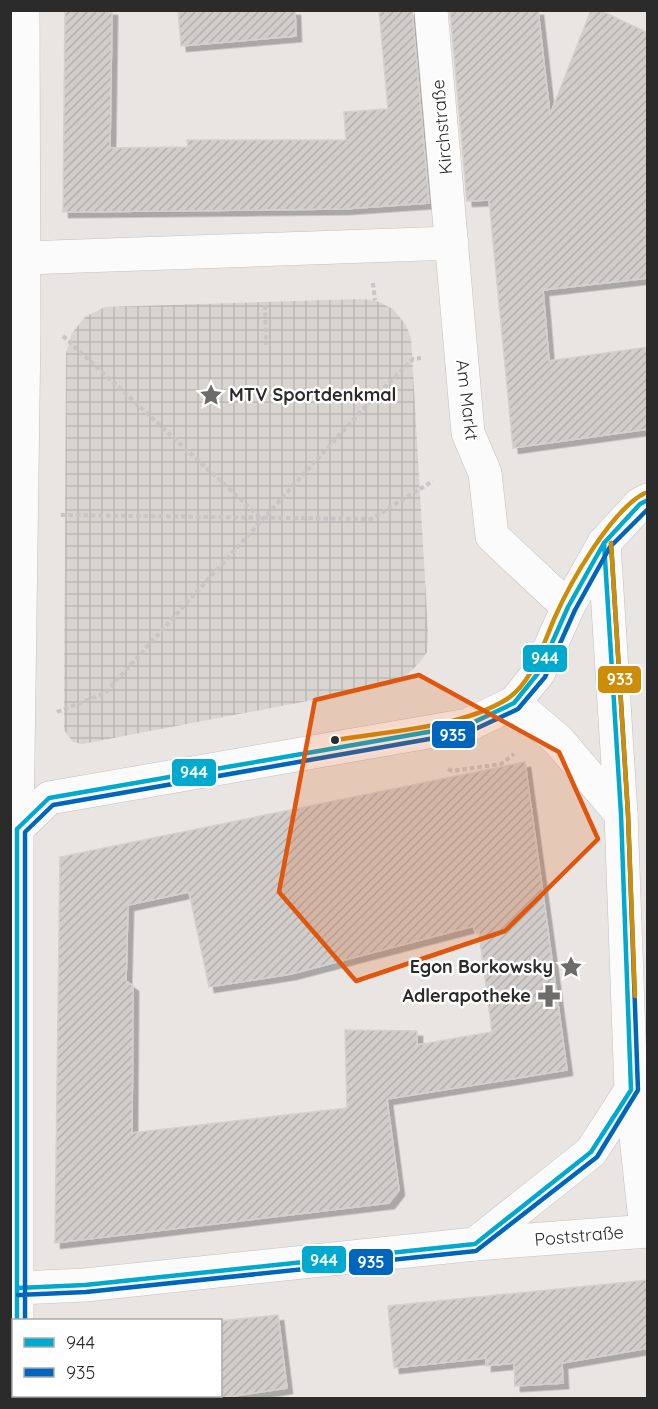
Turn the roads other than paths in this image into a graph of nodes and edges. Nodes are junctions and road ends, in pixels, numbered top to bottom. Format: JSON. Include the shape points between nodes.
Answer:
{"nodes":[{"id":1,"x":24,"y":10,"type":"edge"},
{"id":2,"x":431,"y":10,"type":"edge"},
{"id":3,"x":452,"y":243,"type":"junction"},
{"id":4,"x":24,"y":258,"type":"junction"},
{"id":5,"x":648,"y":500,"type":"edge"},
{"id":6,"x":604,"y":543,"type":"junction"},
{"id":7,"x":568,"y":607,"type":"junction"},
{"id":8,"x":514,"y":704,"type":"junction"},
{"id":9,"x":621,"y":814,"type":"junction"},
{"id":10,"x":17,"y":829,"type":"junction"},
{"id":11,"x":631,"y":1090,"type":"junction"},
{"id":12,"x":647,"y":1231,"type":"edge"},
{"id":13,"x":475,"y":1244,"type":"junction"},
{"id":14,"x":18,"y":1288,"type":"junction"},
{"id":15,"x":17,"y":1319,"type":"edge"}],
"edges":[{"from":1,"to":4,"type":"street"},
{"from":2,"to":3,"type":"street","name":"Kirchstraße"},
{"from":3,"to":4,"type":"street"},
{"from":3,"to":7,"type":"street","name":"Am Markt","via":[[468,433],[485,473],[492,536]]},
{"from":4,"to":10,"type":"street"},
{"from":5,"to":6,"type":"street"},
{"from":6,"to":7,"type":"street"},
{"from":6,"to":9,"type":"street","name":"Poststraße"},
{"from":7,"to":8,"type":"street","via":[[539,672]]},
{"from":8,"to":9,"type":"street","via":[[558,740]]},
{"from":8,"to":10,"type":"street","via":[[468,725],[49,798]]},
{"from":9,"to":11,"type":"street","name":"Poststraße"},
{"from":10,"to":14,"type":"street"},
{"from":11,"to":12,"type":"street","name":"Poststraße"},
{"from":11,"to":13,"type":"street","name":"Poststraße","via":[[591,1152]]},
{"from":12,"to":13,"type":"street","name":"Poststraße"},
{"from":13,"to":14,"type":"street","name":"Poststraße","via":[[85,1285]]},
{"from":14,"to":15,"type":"street"}]}
